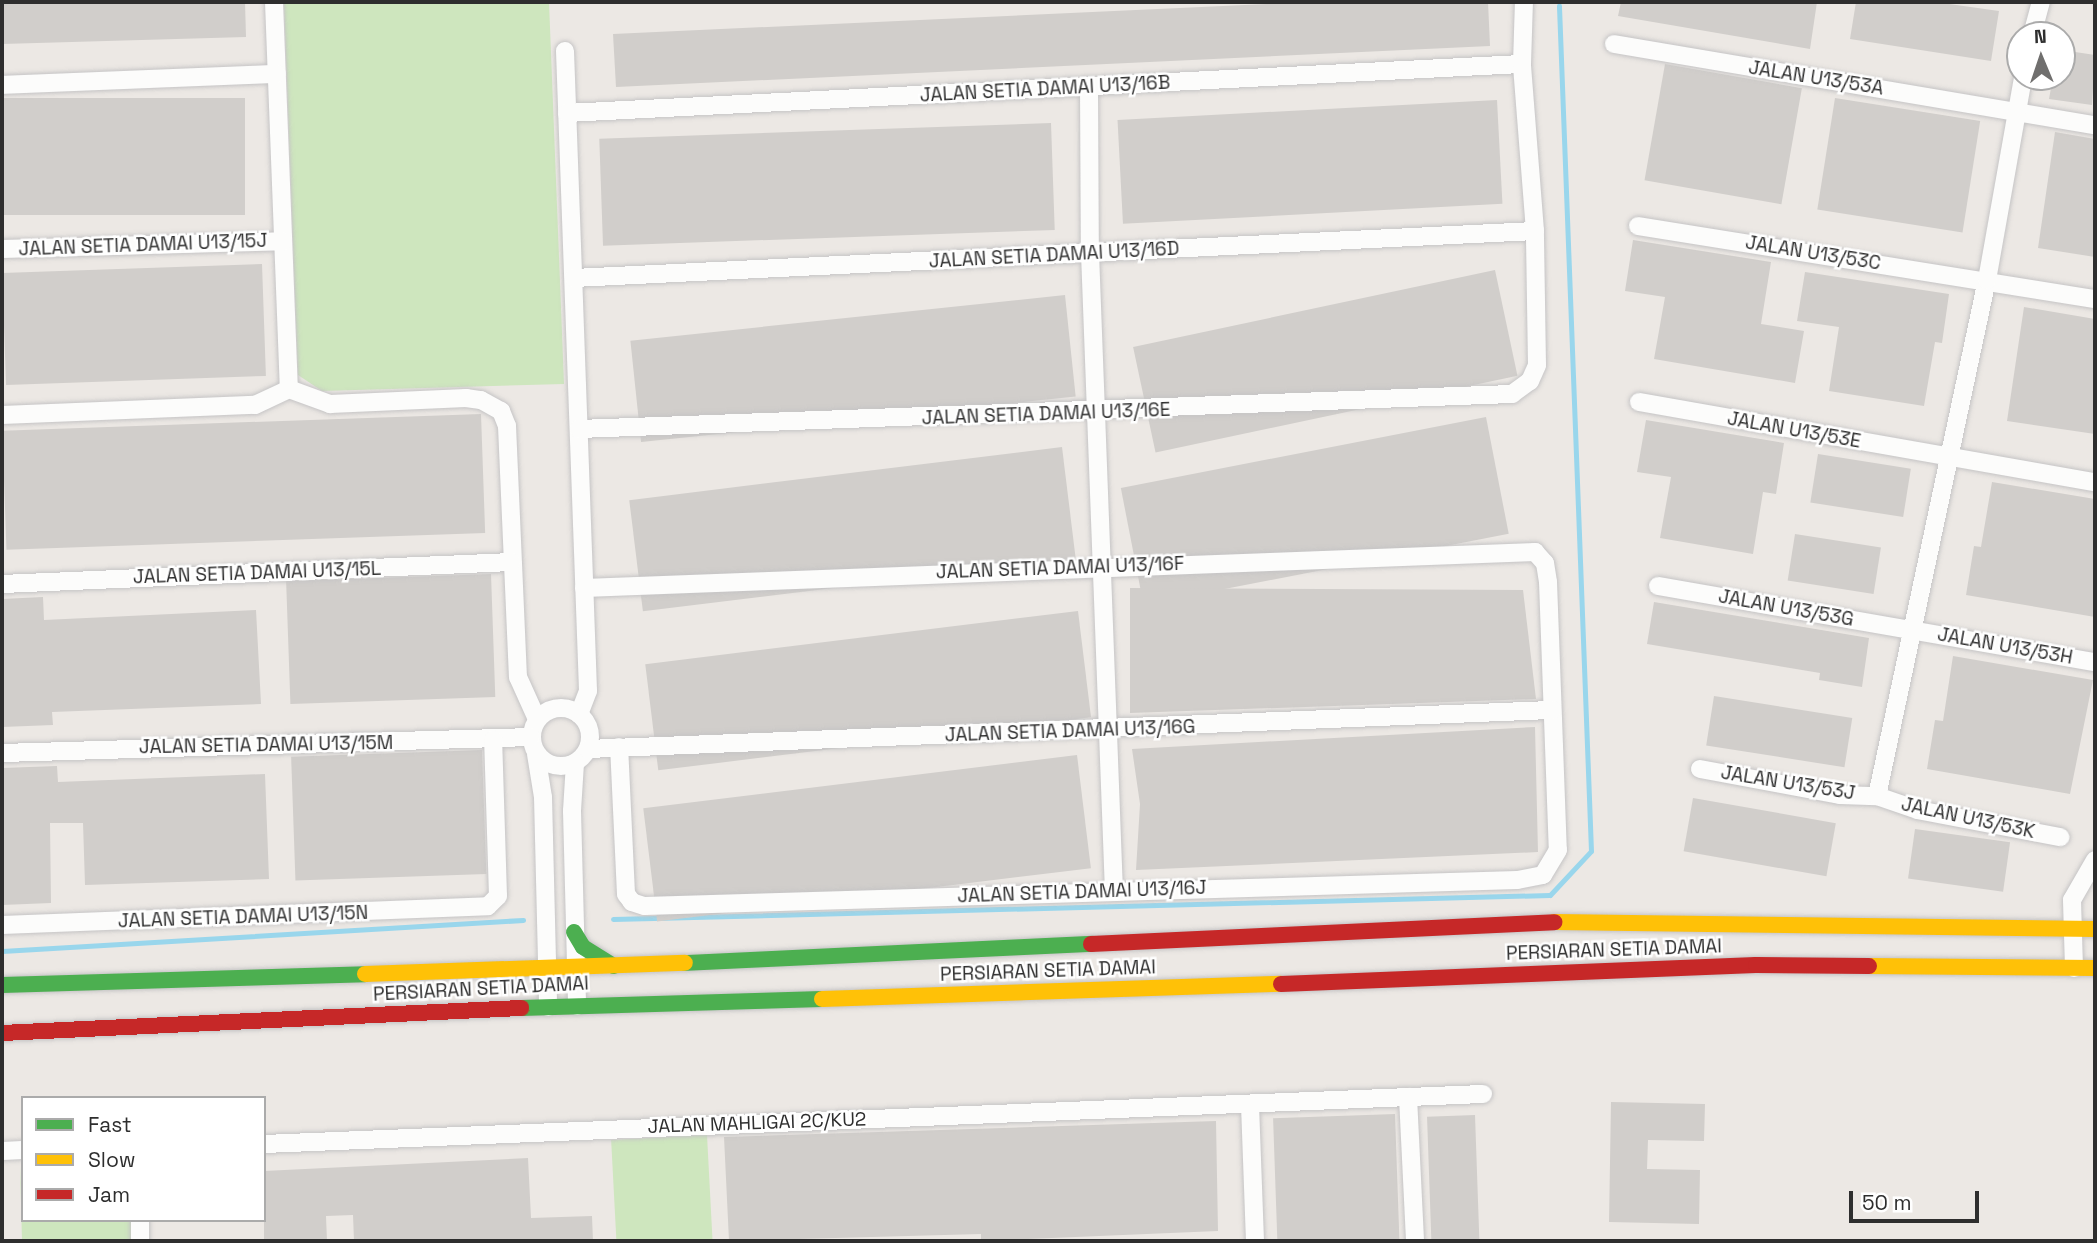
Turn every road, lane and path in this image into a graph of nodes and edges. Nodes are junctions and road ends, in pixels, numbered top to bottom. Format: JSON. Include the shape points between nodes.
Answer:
{"nodes":[{"id":1,"x":274,"y":2,"type":"edge"},
{"id":2,"x":1524,"y":2,"type":"edge"},
{"id":3,"x":2040,"y":2,"type":"edge"},
{"id":4,"x":2035,"y":21,"type":"edge"},
{"id":5,"x":1614,"y":44,"type":"dead end"},
{"id":6,"x":565,"y":51,"type":"dead end"},
{"id":7,"x":1522,"y":64,"type":"junction"},
{"id":8,"x":277,"y":74,"type":"junction"},
{"id":9,"x":2,"y":85,"type":"edge"},
{"id":10,"x":1089,"y":87,"type":"junction"},
{"id":11,"x":2021,"y":91,"type":"edge"},
{"id":12,"x":2018,"y":111,"type":"junction"},
{"id":13,"x":567,"y":113,"type":"junction"},
{"id":14,"x":2095,"y":125,"type":"edge"},
{"id":15,"x":1638,"y":226,"type":"dead end"},
{"id":16,"x":1535,"y":231,"type":"junction"},
{"id":17,"x":284,"y":241,"type":"junction"},
{"id":18,"x":2,"y":249,"type":"edge"},
{"id":19,"x":1090,"y":253,"type":"junction"},
{"id":20,"x":574,"y":278,"type":"junction"},
{"id":21,"x":1987,"y":281,"type":"junction"},
{"id":22,"x":2095,"y":299,"type":"edge"},
{"id":23,"x":289,"y":390,"type":"junction"},
{"id":24,"x":1639,"y":401,"type":"dead end"},
{"id":25,"x":1097,"y":413,"type":"junction"},
{"id":26,"x":2,"y":415,"type":"edge"},
{"id":27,"x":579,"y":429,"type":"junction"},
{"id":28,"x":1950,"y":458,"type":"junction"},
{"id":29,"x":2095,"y":482,"type":"edge"},
{"id":30,"x":512,"y":562,"type":"junction"},
{"id":31,"x":1104,"y":566,"type":"junction"},
{"id":32,"x":2,"y":584,"type":"edge"},
{"id":33,"x":1658,"y":586,"type":"dead end"},
{"id":34,"x":584,"y":588,"type":"junction"},
{"id":35,"x":1915,"y":629,"type":"junction"},
{"id":36,"x":2095,"y":662,"type":"edge"},
{"id":37,"x":1552,"y":710,"type":"junction"},
{"id":38,"x":579,"y":714,"type":"junction"},
{"id":39,"x":537,"y":719,"type":"junction"},
{"id":40,"x":1108,"y":730,"type":"junction"},
{"id":41,"x":493,"y":740,"type":"junction"},
{"id":42,"x":534,"y":746,"type":"junction"},
{"id":43,"x":619,"y":747,"type":"junction"},
{"id":44,"x":588,"y":749,"type":"junction"},
{"id":45,"x":2,"y":753,"type":"edge"},
{"id":46,"x":575,"y":763,"type":"junction"},
{"id":47,"x":1700,"y":769,"type":"dead end"},
{"id":48,"x":1877,"y":796,"type":"junction"},
{"id":49,"x":2060,"y":838,"type":"dead end"},
{"id":50,"x":2095,"y":860,"type":"edge"},
{"id":51,"x":1114,"y":891,"type":"junction"},
{"id":52,"x":2,"y":925,"type":"edge"},
{"id":53,"x":2071,"y":927,"type":"junction"},
{"id":54,"x":2095,"y":929,"type":"edge"},
{"id":55,"x":574,"y":932,"type":"junction"},
{"id":56,"x":614,"y":966,"type":"junction"},
{"id":57,"x":575,"y":967,"type":"junction"},
{"id":58,"x":546,"y":968,"type":"junction"},
{"id":59,"x":2074,"y":968,"type":"junction"},
{"id":60,"x":2095,"y":968,"type":"edge"},
{"id":61,"x":2,"y":985,"type":"edge"},
{"id":62,"x":577,"y":1006,"type":"junction"},
{"id":63,"x":548,"y":1007,"type":"junction"},
{"id":64,"x":2,"y":1033,"type":"edge"},
{"id":65,"x":1483,"y":1094,"type":"dead end"},
{"id":66,"x":1408,"y":1097,"type":"junction"},
{"id":67,"x":1250,"y":1105,"type":"junction"},
{"id":68,"x":266,"y":1144,"type":"edge"},
{"id":69,"x":21,"y":1150,"type":"edge"},
{"id":70,"x":2,"y":1151,"type":"edge"},
{"id":71,"x":140,"y":1222,"type":"edge"},
{"id":72,"x":140,"y":1241,"type":"edge"},
{"id":73,"x":1255,"y":1241,"type":"edge"},
{"id":74,"x":1415,"y":1241,"type":"edge"}],
"edges":[{"from":1,"to":8,"type":"street"},
{"from":2,"to":7,"type":"street"},
{"from":3,"to":4,"type":"street"},
{"from":5,"to":12,"type":"street","name":"JALAN U13/53A"},
{"from":6,"to":13,"type":"street"},
{"from":7,"to":10,"type":"street","name":"JALAN SETIA DAMAI U13/16B"},
{"from":7,"to":16,"type":"street"},
{"from":8,"to":9,"type":"street"},
{"from":8,"to":17,"type":"street"},
{"from":10,"to":13,"type":"street","name":"JALAN SETIA DAMAI U13/16B"},
{"from":10,"to":19,"type":"street"},
{"from":11,"to":12,"type":"street"},
{"from":12,"to":14,"type":"street","name":"JALAN U13/53A"},
{"from":12,"to":21,"type":"street"},
{"from":13,"to":20,"type":"street"},
{"from":15,"to":21,"type":"street","name":"JALAN U13/53C"},
{"from":16,"to":19,"type":"street","name":"JALAN SETIA DAMAI U13/16D"},
{"from":16,"to":25,"type":"street","name":"JALAN SETIA DAMAI U13/16E","via":[[1537,365],[1530,381],[1512,394]]},
{"from":17,"to":18,"type":"street","name":"JALAN SETIA DAMAI U13/15J"},
{"from":17,"to":23,"type":"street"},
{"from":19,"to":20,"type":"street","name":"JALAN SETIA DAMAI U13/16D"},
{"from":19,"to":25,"type":"street"},
{"from":20,"to":27,"type":"street"},
{"from":21,"to":22,"type":"street","name":"JALAN U13/53C"},
{"from":21,"to":28,"type":"street"},
{"from":23,"to":26,"type":"street","via":[[255,405]]},
{"from":23,"to":30,"type":"street","via":[[330,404],[481,400],[501,411],[507,426]]},
{"from":24,"to":28,"type":"street","name":"JALAN U13/53E"},
{"from":25,"to":27,"type":"street","name":"JALAN SETIA DAMAI U13/16E"},
{"from":25,"to":31,"type":"street"},
{"from":27,"to":34,"type":"street"},
{"from":28,"to":29,"type":"street","name":"JALAN U13/53E"},
{"from":28,"to":35,"type":"street"},
{"from":30,"to":32,"type":"street","name":"JALAN SETIA DAMAI U13/15L"},
{"from":30,"to":39,"type":"street","via":[[518,677]]},
{"from":31,"to":34,"type":"street","name":"JALAN SETIA DAMAI U13/16F"},
{"from":31,"to":37,"type":"street","name":"JALAN SETIA DAMAI U13/16F","via":[[1535,552],[1545,563],[1548,582]]},
{"from":31,"to":40,"type":"street"},
{"from":33,"to":35,"type":"street","name":"JALAN U13/53G"},
{"from":34,"to":38,"type":"street","via":[[588,691]]},
{"from":35,"to":36,"type":"street","name":"JALAN U13/53H"},
{"from":35,"to":48,"type":"street"},
{"from":37,"to":40,"type":"street","name":"JALAN SETIA DAMAI U13/16G"},
{"from":37,"to":51,"type":"street","name":"JALAN SETIA DAMAI U13/16J","via":[[1558,850],[1543,875],[1517,880]]},
{"from":38,"to":39,"type":"street","via":[[562,708]]},
{"from":38,"to":44,"type":"street","via":[[590,730]]},
{"from":39,"to":42,"type":"street"},
{"from":40,"to":43,"type":"street","name":"JALAN SETIA DAMAI U13/16G"},
{"from":40,"to":51,"type":"street"},
{"from":41,"to":42,"type":"street","name":"JALAN SETIA DAMAI U13/15M"},
{"from":41,"to":45,"type":"street","name":"JALAN SETIA DAMAI U13/15M"},
{"from":41,"to":52,"type":"street","name":"JALAN SETIA DAMAI U13/15N","via":[[498,896],[484,908]]},
{"from":42,"to":46,"type":"street","via":[[550,765]]},
{"from":42,"to":58,"type":"street","via":[[543,797]]},
{"from":43,"to":44,"type":"street","name":"JALAN SETIA DAMAI U13/16G"},
{"from":43,"to":51,"type":"street","name":"JALAN SETIA DAMAI U13/16J","via":[[626,894],[644,906]]},
{"from":44,"to":46,"type":"street"},
{"from":46,"to":55,"type":"street"},
{"from":47,"to":48,"type":"street","name":"JALAN U13/53J","via":[[1840,795]]},
{"from":48,"to":49,"type":"street","name":"JALAN U13/53K","via":[[1918,810]]},
{"from":50,"to":53,"type":"street","via":[[2072,901]]},
{"from":53,"to":54,"type":"street","name":"PERSIARAN SETIA DAMAI"},
{"from":53,"to":56,"type":"street","name":"PERSIARAN SETIA DAMAI","via":[[1585,921]]},
{"from":53,"to":59,"type":"street"},
{"from":55,"to":56,"type":"street","via":[[583,947]]},
{"from":55,"to":57,"type":"street"},
{"from":56,"to":57,"type":"street","name":"PERSIARAN SETIA DAMAI"},
{"from":57,"to":58,"type":"street","name":"PERSIARAN SETIA DAMAI"},
{"from":57,"to":62,"type":"street"},
{"from":58,"to":61,"type":"street","name":"PERSIARAN SETIA DAMAI"},
{"from":58,"to":63,"type":"street"},
{"from":59,"to":60,"type":"street","name":"PERSIARAN SETIA DAMAI"},
{"from":59,"to":62,"type":"street","name":"PERSIARAN SETIA DAMAI","via":[[1756,965]]},
{"from":62,"to":63,"type":"street","name":"PERSIARAN SETIA DAMAI"},
{"from":63,"to":64,"type":"street","name":"PERSIARAN SETIA DAMAI"},
{"from":65,"to":66,"type":"street","name":"JALAN MAHLIGAI 2C/KU2"},
{"from":66,"to":67,"type":"street","name":"JALAN MAHLIGAI 2C/KU2"},
{"from":66,"to":74,"type":"street"},
{"from":67,"to":68,"type":"street","name":"JALAN MAHLIGAI 2C/KU2"},
{"from":67,"to":73,"type":"street"},
{"from":69,"to":70,"type":"street"},
{"from":71,"to":72,"type":"street"}]}
